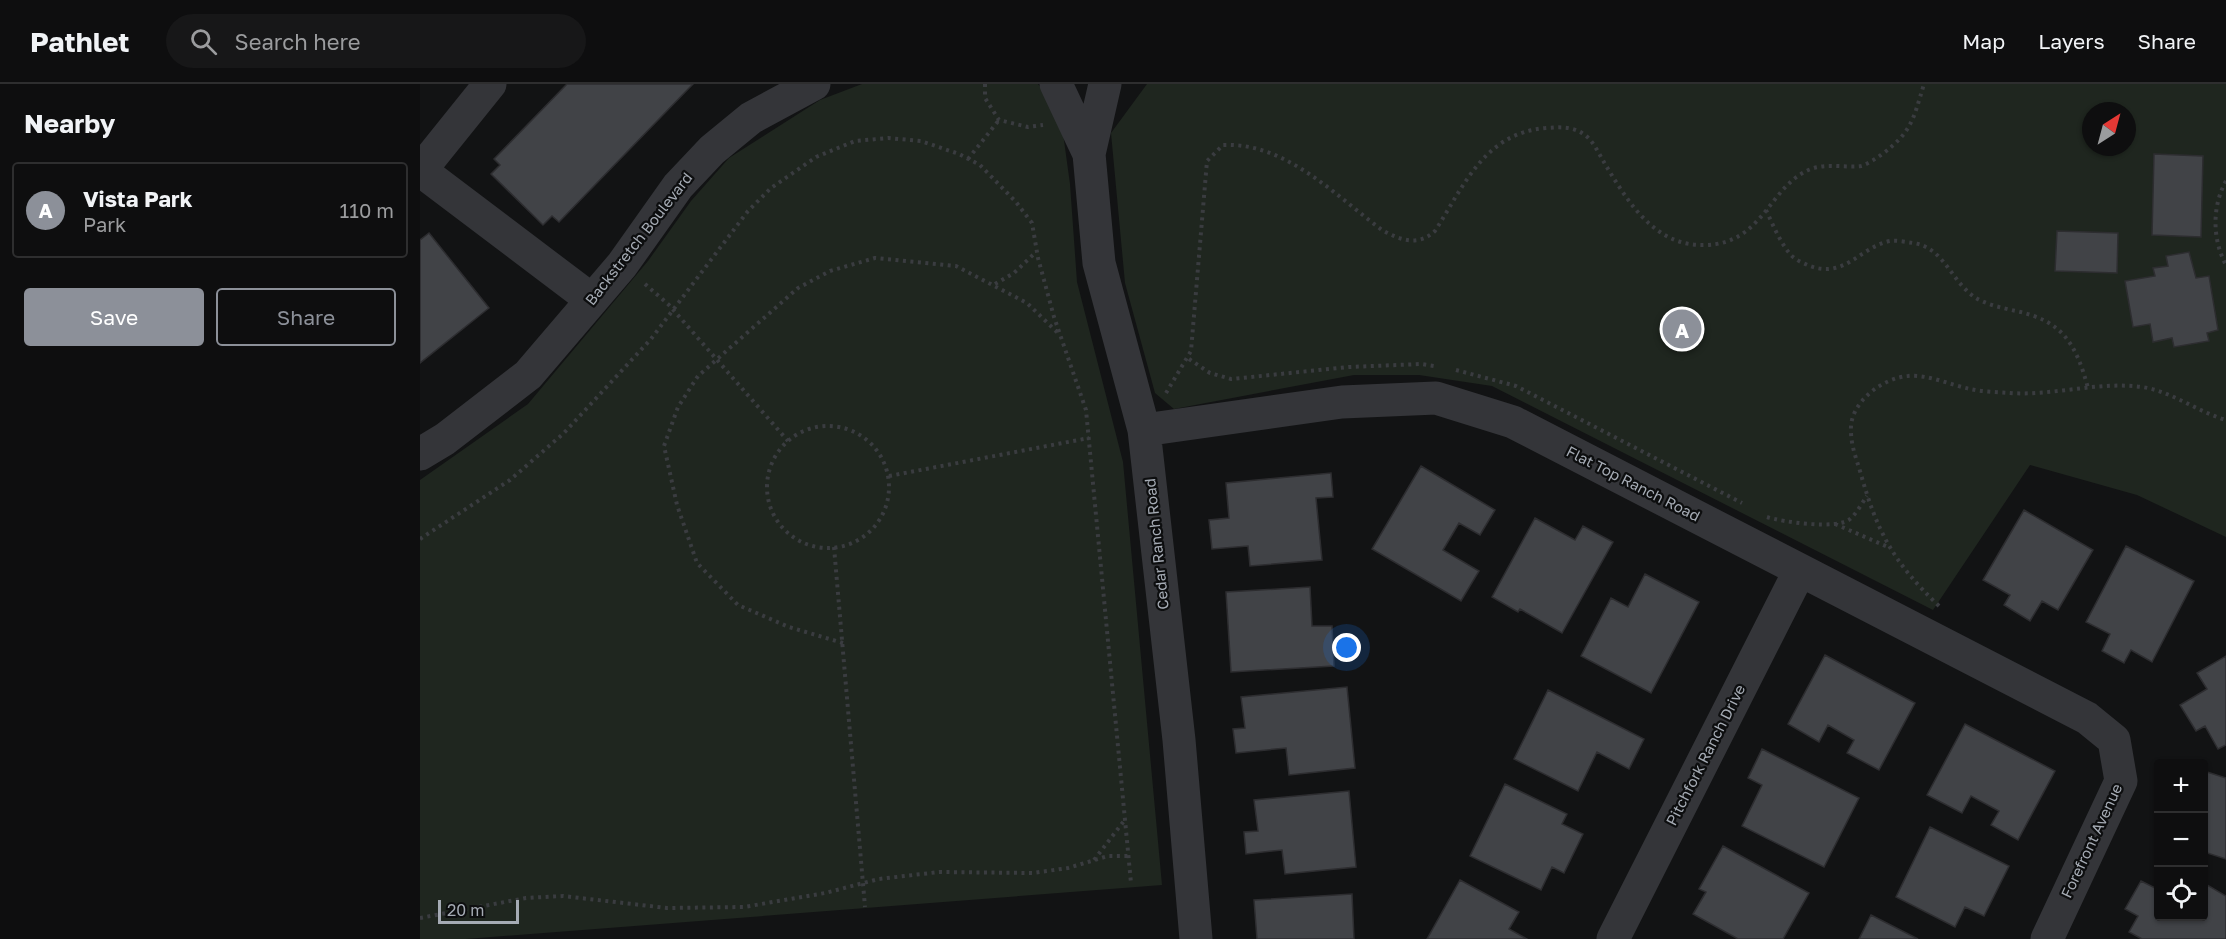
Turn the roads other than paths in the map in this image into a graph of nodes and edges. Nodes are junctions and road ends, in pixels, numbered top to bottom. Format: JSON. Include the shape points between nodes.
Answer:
{"nodes":[{"id":1,"x":490,"y":84,"type":"edge"},
{"id":2,"x":814,"y":84,"type":"edge"},
{"id":3,"x":1056,"y":84,"type":"edge"},
{"id":4,"x":1105,"y":84,"type":"edge"},
{"id":5,"x":1089,"y":154,"type":"junction"},
{"id":6,"x":420,"y":170,"type":"edge"},
{"id":7,"x":592,"y":300,"type":"junction"},
{"id":8,"x":1144,"y":430,"type":"junction"},
{"id":9,"x":420,"y":454,"type":"edge"},
{"id":10,"x":1800,"y":570,"type":"junction"},
{"id":11,"x":2087,"y":718,"type":"joint"},
{"id":12,"x":1196,"y":939,"type":"edge"},
{"id":13,"x":1613,"y":939,"type":"edge"},
{"id":14,"x":2047,"y":939,"type":"edge"}],
"edges":[{"from":1,"to":6,"type":"street"},
{"from":2,"to":7,"type":"street","name":"Backstretch Boulevard","via":[[751,118],[712,150],[678,186]]},
{"from":3,"to":5,"type":"street","name":"Cedar Ranch Road"},
{"from":4,"to":5,"type":"street","name":"Cedar Ranch Road"},
{"from":5,"to":8,"type":"street","name":"Cedar Ranch Road","via":[[1099,263]]},
{"from":6,"to":7,"type":"street"},
{"from":7,"to":9,"type":"street","name":"Backstretch Boulevard","via":[[528,375],[446,439]]},
{"from":8,"to":10,"type":"street","name":"Flat Top Ranch Road","via":[[1342,402],[1436,398],[1513,423]]},
{"from":8,"to":12,"type":"street","name":"Cedar Ranch Road","via":[[1179,740]]},
{"from":10,"to":11,"type":"street","name":"Flat Top Ranch Road"},
{"from":10,"to":13,"type":"street","name":"Pitchfork Ranch Drive"},
{"from":11,"to":14,"type":"street","name":"Forefront Avenue","via":[[2114,740],[2121,782]]}]}
